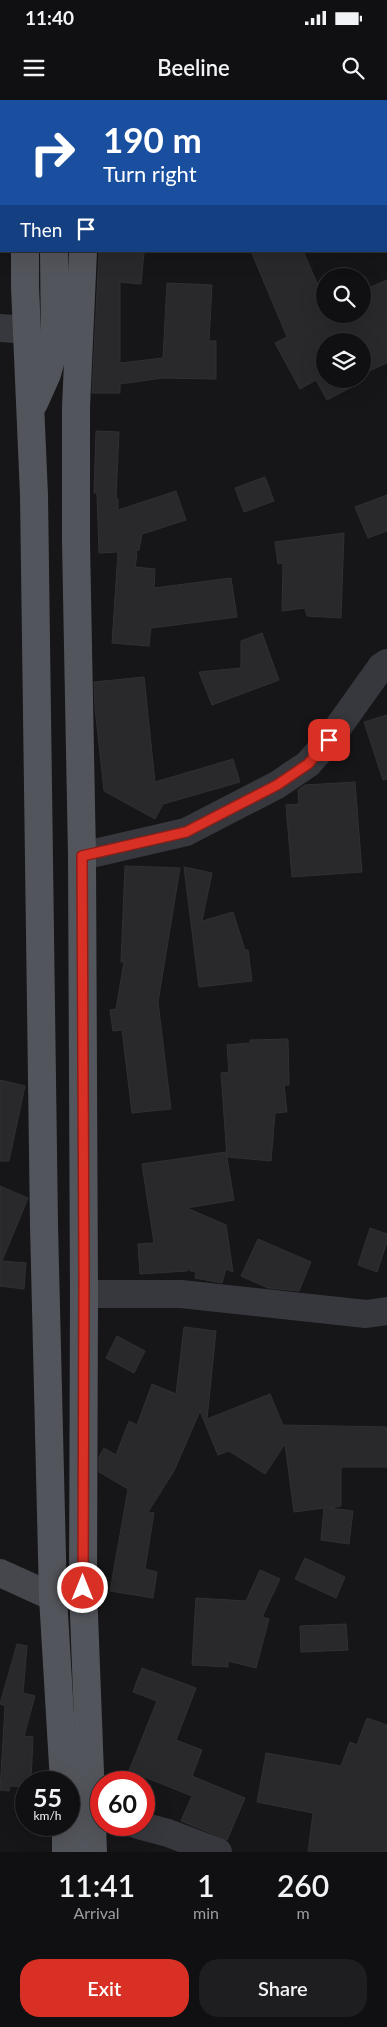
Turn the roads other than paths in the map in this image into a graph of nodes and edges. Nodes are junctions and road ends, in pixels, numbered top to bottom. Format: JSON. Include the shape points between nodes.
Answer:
{"nodes":[{"id":1,"x":26,"y":252,"type":"edge"},
{"id":2,"x":54,"y":252,"type":"edge"},
{"id":3,"x":83,"y":252,"type":"edge"},
{"id":4,"x":0,"y":328,"type":"edge"},
{"id":5,"x":27,"y":330,"type":"junction"},
{"id":6,"x":55,"y":345,"type":"junction"},
{"id":7,"x":76,"y":407,"type":"junction"},
{"id":8,"x":31,"y":410,"type":"junction"},
{"id":9,"x":387,"y":663,"type":"edge"},
{"id":10,"x":82,"y":856,"type":"junction"},
{"id":11,"x":84,"y":1223,"type":"junction"},
{"id":12,"x":44,"y":1225,"type":"junction"},
{"id":13,"x":84,"y":1294,"type":"junction"},
{"id":14,"x":387,"y":1312,"type":"edge"},
{"id":15,"x":0,"y":1573,"type":"edge"},
{"id":16,"x":53,"y":1597,"type":"junction"},
{"id":17,"x":63,"y":1771,"type":"edge"},
{"id":18,"x":95,"y":1771,"type":"edge"},
{"id":19,"x":155,"y":1830,"type":"edge"},
{"id":20,"x":66,"y":1836,"type":"edge"},
{"id":21,"x":95,"y":1836,"type":"edge"},
{"id":22,"x":66,"y":1852,"type":"edge"},
{"id":23,"x":93,"y":1852,"type":"edge"},
{"id":24,"x":218,"y":1852,"type":"edge"}],
"edges":[{"from":1,"to":5,"type":"main road"},
{"from":2,"to":6,"type":"main road"},
{"from":3,"to":7,"type":"main road"},
{"from":4,"to":5,"type":"street"},
{"from":5,"to":8,"type":"main road"},
{"from":6,"to":7,"type":"main road"},
{"from":6,"to":8,"type":"main road"},
{"from":7,"to":10,"type":"main road"},
{"from":8,"to":12,"type":"main road"},
{"from":9,"to":10,"type":"street","via":[[376,673],[308,764],[277,785],[186,832]]},
{"from":10,"to":11,"type":"main road"},
{"from":11,"to":12,"type":"main road"},
{"from":11,"to":13,"type":"main road"},
{"from":12,"to":16,"type":"main road"},
{"from":13,"to":14,"type":"street","via":[[181,1294],[366,1314]]},
{"from":13,"to":18,"type":"main road","via":[[83,1588]]},
{"from":15,"to":16,"type":"street"},
{"from":16,"to":17,"type":"main road"},
{"from":19,"to":24,"type":"street"},
{"from":20,"to":22,"type":"main road"},
{"from":21,"to":23,"type":"main road"}]}
